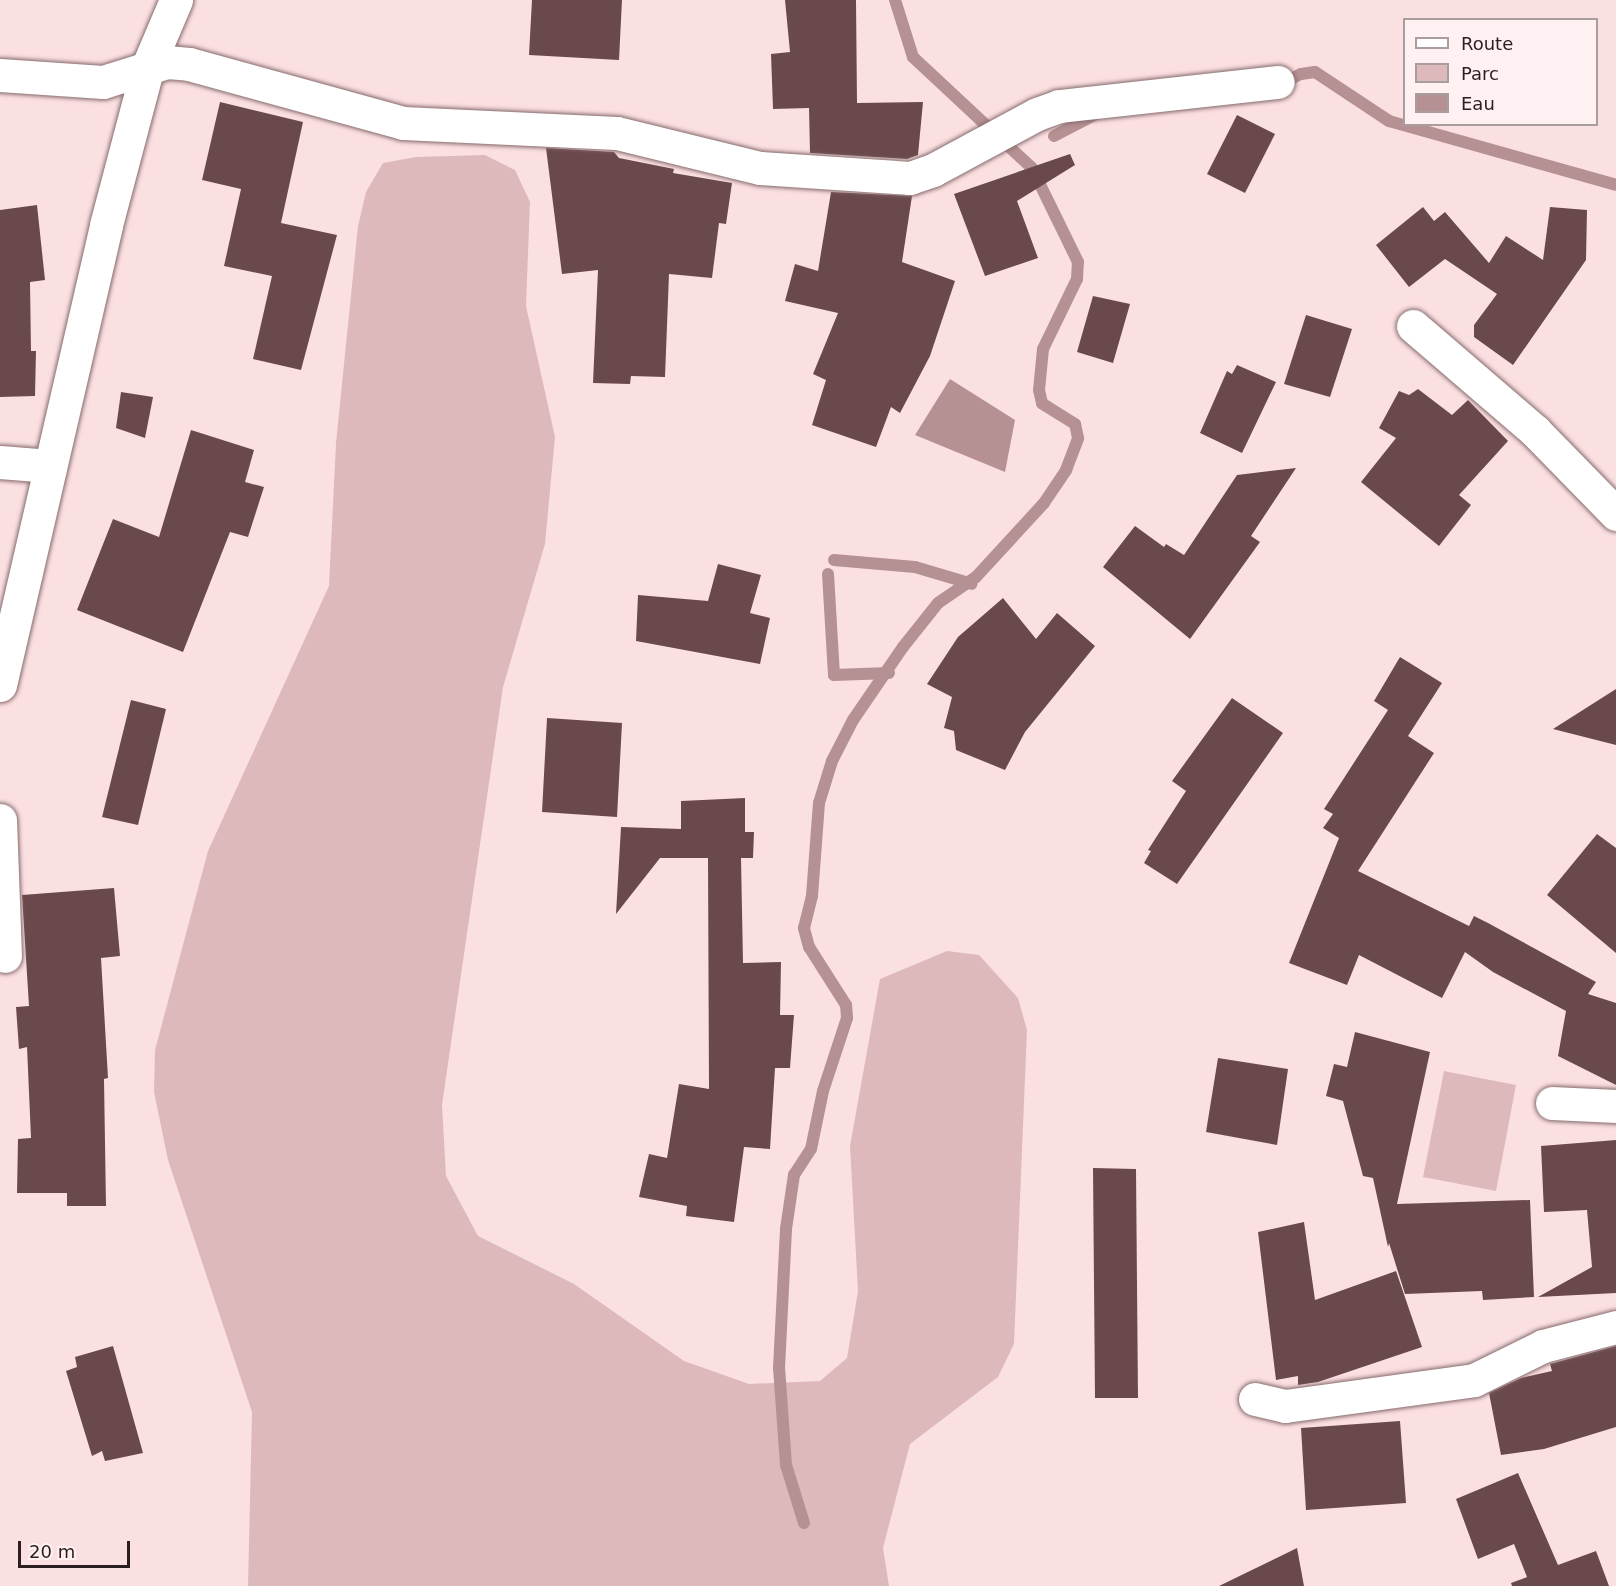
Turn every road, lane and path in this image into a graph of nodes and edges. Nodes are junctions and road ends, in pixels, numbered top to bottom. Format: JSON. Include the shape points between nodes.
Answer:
{"nodes":[{"id":1,"x":176,"y":0,"type":"edge"},
{"id":2,"x":148,"y":66,"type":"junction"},
{"id":3,"x":0,"y":75,"type":"edge"},
{"id":4,"x":1278,"y":82,"type":"dead end"},
{"id":5,"x":1413,"y":326,"type":"dead end"},
{"id":6,"x":0,"y":462,"type":"edge"},
{"id":7,"x":50,"y":466,"type":"junction"},
{"id":8,"x":1616,"y":514,"type":"edge"},
{"id":9,"x":0,"y":685,"type":"edge"},
{"id":10,"x":0,"y":820,"type":"edge"},
{"id":11,"x":5,"y":956,"type":"dead end"},
{"id":12,"x":1552,"y":1103,"type":"dead end"},
{"id":13,"x":1616,"y":1106,"type":"edge"},
{"id":14,"x":1616,"y":1327,"type":"edge"},
{"id":15,"x":1255,"y":1399,"type":"dead end"}],
"edges":[{"from":1,"to":2,"type":"street"},
{"from":2,"to":3,"type":"street","via":[[104,82]]},
{"from":2,"to":4,"type":"street","via":[[167,62],[189,64],[403,123],[617,133],[760,168],[910,178],[1036,114],[1085,102]]},
{"from":2,"to":7,"type":"street"},
{"from":5,"to":8,"type":"street","via":[[1534,431]]},
{"from":6,"to":7,"type":"street"},
{"from":7,"to":9,"type":"street"},
{"from":10,"to":11,"type":"street"},
{"from":12,"to":13,"type":"street"},
{"from":14,"to":15,"type":"street","via":[[1543,1346],[1474,1380],[1285,1406]]}]}
